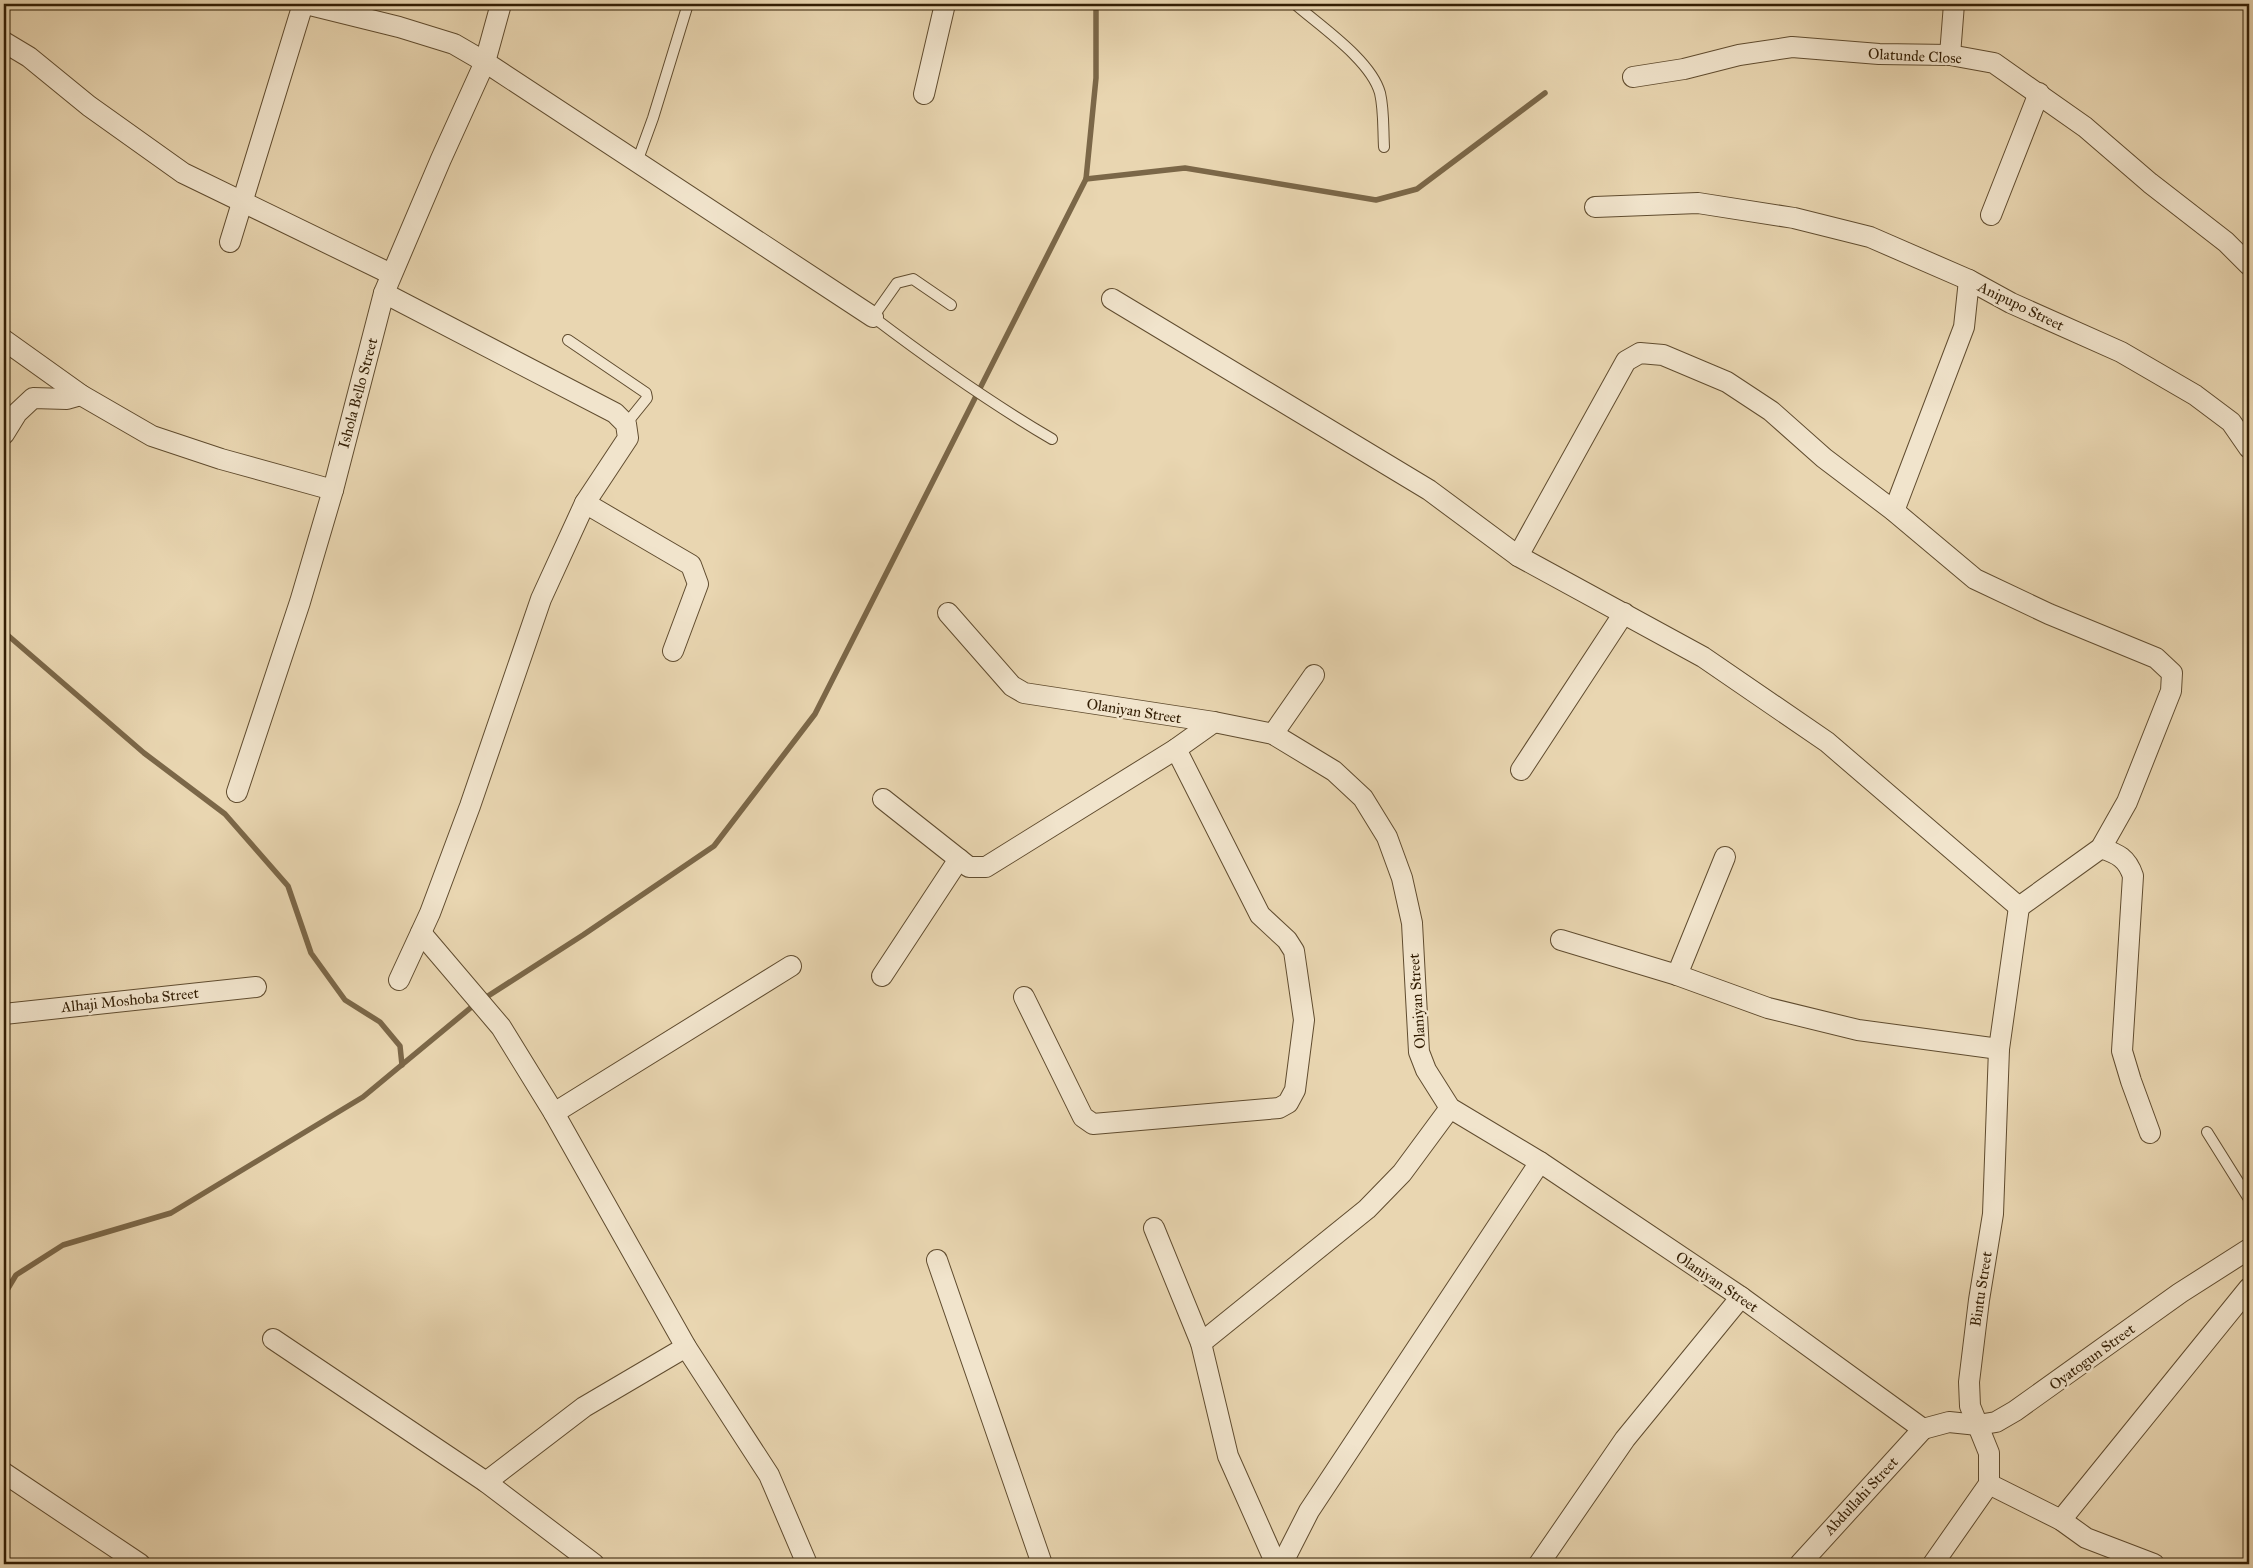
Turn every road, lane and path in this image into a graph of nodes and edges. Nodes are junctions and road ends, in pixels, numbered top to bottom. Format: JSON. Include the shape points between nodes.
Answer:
{"nodes":[{"id":1,"x":304,"y":4,"type":"edge"},
{"id":2,"x":502,"y":4,"type":"edge"},
{"id":3,"x":688,"y":4,"type":"edge"},
{"id":4,"x":945,"y":4,"type":"edge"},
{"id":5,"x":1295,"y":4,"type":"edge"},
{"id":6,"x":1954,"y":4,"type":"edge"},
{"id":7,"x":4,"y":42,"type":"edge"},
{"id":8,"x":1950,"y":55,"type":"junction"},
{"id":9,"x":485,"y":62,"type":"junction"},
{"id":10,"x":1633,"y":77,"type":"dead end"},
{"id":11,"x":2040,"y":93,"type":"junction"},
{"id":12,"x":924,"y":94,"type":"dead end"},
{"id":13,"x":1384,"y":147,"type":"dead end"},
{"id":14,"x":637,"y":162,"type":"junction"},
{"id":15,"x":243,"y":203,"type":"junction"},
{"id":16,"x":1595,"y":207,"type":"dead end"},
{"id":17,"x":1991,"y":215,"type":"dead end"},
{"id":18,"x":230,"y":242,"type":"dead end"},
{"id":19,"x":2249,"y":265,"type":"edge"},
{"id":20,"x":391,"y":274,"type":"junction"},
{"id":21,"x":1969,"y":280,"type":"junction"},
{"id":22,"x":384,"y":293,"type":"junction"},
{"id":23,"x":1112,"y":299,"type":"dead end"},
{"id":24,"x":951,"y":305,"type":"dead end"},
{"id":25,"x":873,"y":317,"type":"junction"},
{"id":26,"x":4,"y":340,"type":"edge"},
{"id":27,"x":568,"y":340,"type":"dead end"},
{"id":28,"x":81,"y":395,"type":"junction"},
{"id":29,"x":626,"y":424,"type":"junction"},
{"id":30,"x":4,"y":434,"type":"edge"},
{"id":31,"x":1052,"y":439,"type":"dead end"},
{"id":32,"x":2249,"y":448,"type":"edge"},
{"id":33,"x":333,"y":490,"type":"junction"},
{"id":34,"x":585,"y":503,"type":"junction"},
{"id":35,"x":1894,"y":511,"type":"junction"},
{"id":36,"x":1518,"y":556,"type":"junction"},
{"id":37,"x":948,"y":613,"type":"dead end"},
{"id":38,"x":1624,"y":613,"type":"junction"},
{"id":39,"x":673,"y":651,"type":"dead end"},
{"id":40,"x":1314,"y":676,"type":"dead end"},
{"id":41,"x":1214,"y":722,"type":"junction"},
{"id":42,"x":1273,"y":734,"type":"junction"},
{"id":43,"x":1176,"y":750,"type":"junction"},
{"id":44,"x":1521,"y":770,"type":"dead end"},
{"id":45,"x":237,"y":792,"type":"dead end"},
{"id":46,"x":883,"y":799,"type":"dead end"},
{"id":47,"x":2101,"y":848,"type":"junction"},
{"id":48,"x":1725,"y":857,"type":"dead end"},
{"id":49,"x":959,"y":859,"type":"junction"},
{"id":50,"x":2019,"y":907,"type":"junction"},
{"id":51,"x":421,"y":933,"type":"junction"},
{"id":52,"x":1561,"y":940,"type":"dead end"},
{"id":53,"x":791,"y":966,"type":"dead end"},
{"id":54,"x":1677,"y":975,"type":"junction"},
{"id":55,"x":882,"y":976,"type":"dead end"},
{"id":56,"x":399,"y":980,"type":"dead end"},
{"id":57,"x":256,"y":987,"type":"dead end"},
{"id":58,"x":1024,"y":998,"type":"dead end"},
{"id":59,"x":4,"y":1014,"type":"edge"},
{"id":60,"x":2000,"y":1049,"type":"junction"},
{"id":61,"x":1450,"y":1108,"type":"junction"},
{"id":62,"x":554,"y":1113,"type":"junction"},
{"id":63,"x":2208,"y":1132,"type":"dead end"},
{"id":64,"x":2150,"y":1133,"type":"dead end"},
{"id":65,"x":1540,"y":1162,"type":"junction"},
{"id":66,"x":2249,"y":1199,"type":"edge"},
{"id":67,"x":1154,"y":1228,"type":"dead end"},
{"id":68,"x":2248,"y":1253,"type":"edge"},
{"id":69,"x":937,"y":1260,"type":"dead end"},
{"id":70,"x":2249,"y":1288,"type":"edge"},
{"id":71,"x":1741,"y":1298,"type":"junction"},
{"id":72,"x":273,"y":1339,"type":"dead end"},
{"id":73,"x":1200,"y":1343,"type":"junction"},
{"id":74,"x":686,"y":1347,"type":"junction"},
{"id":75,"x":1978,"y":1425,"type":"junction"},
{"id":76,"x":1923,"y":1429,"type":"junction"},
{"id":77,"x":4,"y":1472,"type":"edge"},
{"id":78,"x":486,"y":1482,"type":"junction"},
{"id":79,"x":1989,"y":1484,"type":"junction"},
{"id":80,"x":2062,"y":1520,"type":"junction"},
{"id":81,"x":140,"y":1564,"type":"edge"},
{"id":82,"x":594,"y":1564,"type":"edge"},
{"id":83,"x":806,"y":1564,"type":"edge"},
{"id":84,"x":1042,"y":1564,"type":"edge"},
{"id":85,"x":1276,"y":1564,"type":"edge"},
{"id":86,"x":1282,"y":1564,"type":"edge"},
{"id":87,"x":1539,"y":1564,"type":"edge"},
{"id":88,"x":1800,"y":1564,"type":"edge"},
{"id":89,"x":1933,"y":1564,"type":"edge"},
{"id":90,"x":2154,"y":1564,"type":"edge"}],
"edges":[{"from":1,"to":9,"type":"street","via":[[400,27],[454,44]]},
{"from":1,"to":15,"type":"street"},
{"from":2,"to":9,"type":"street","name":"Ishola Bello Street"},
{"from":3,"to":14,"type":"lane"},
{"from":4,"to":12,"type":"street"},
{"from":5,"to":13,"type":"lane","via":[[1348,49],[1371,74],[1380,92]]},
{"from":6,"to":8,"type":"street"},
{"from":7,"to":15,"type":"street","via":[[29,57],[89,106],[183,173]]},
{"from":8,"to":10,"type":"street","name":"Olatunde Close","via":[[1879,54],[1792,47]]},
{"from":8,"to":11,"type":"street","name":"Olatunde Close","via":[[1994,63]]},
{"from":9,"to":14,"type":"street"},
{"from":9,"to":20,"type":"street","name":"Ishola Bello Street"},
{"from":11,"to":17,"type":"street"},
{"from":11,"to":19,"type":"street","name":"Olatunde Close","via":[[2226,242]]},
{"from":14,"to":25,"type":"street"},
{"from":15,"to":18,"type":"street"},
{"from":15,"to":20,"type":"street"},
{"from":16,"to":21,"type":"street","via":[[1698,203],[1794,218],[1870,238]]},
{"from":20,"to":22,"type":"street","name":"Ishola Bello Street"},
{"from":21,"to":32,"type":"street","name":"Anipupo Street","via":[[2011,303],[2121,352],[2196,396],[2231,422]]},
{"from":21,"to":35,"type":"street","name":"Anipupo Street","via":[[1964,327]]},
{"from":22,"to":29,"type":"street","via":[[615,413]]},
{"from":22,"to":33,"type":"street","name":"Ishola Bello Street"},
{"from":23,"to":36,"type":"street","via":[[1428,490]]},
{"from":24,"to":25,"type":"lane","via":[[913,279],[897,282]]},
{"from":25,"to":31,"type":"lane","via":[[942,370]]},
{"from":26,"to":28,"type":"street"},
{"from":27,"to":29,"type":"lane","via":[[646,394],[647,398]]},
{"from":28,"to":30,"type":"street","via":[[67,399],[33,398]]},
{"from":28,"to":33,"type":"street","via":[[152,436]]},
{"from":29,"to":34,"type":"street","via":[[628,438]]},
{"from":33,"to":45,"type":"street","name":"Ishola Bello Street"},
{"from":34,"to":39,"type":"street","via":[[691,564],[698,584]]},
{"from":34,"to":51,"type":"street","via":[[541,599],[470,806]]},
{"from":35,"to":36,"type":"street","via":[[1824,458],[1770,411],[1727,382],[1663,355],[1640,354],[1626,361]]},
{"from":35,"to":47,"type":"street","via":[[1975,578],[2049,614],[2156,658],[2172,673],[2171,691],[2127,802]]},
{"from":36,"to":38,"type":"street"},
{"from":37,"to":41,"type":"street","name":"Olaniyan Street","via":[[1012,686],[1024,693]]},
{"from":38,"to":44,"type":"street"},
{"from":38,"to":50,"type":"street","via":[[1703,657],[1828,742]]},
{"from":40,"to":42,"type":"street"},
{"from":41,"to":42,"type":"street","name":"Olaniyan Street"},
{"from":41,"to":43,"type":"street"},
{"from":42,"to":61,"type":"street","name":"Olaniyan Street","via":[[1334,771],[1363,798],[1386,837],[1402,878],[1412,922],[1419,1052],[1426,1070]]},
{"from":43,"to":49,"type":"street","via":[[986,867],[969,866]]},
{"from":43,"to":58,"type":"street","via":[[1260,915],[1294,951],[1304,1020],[1292,1097],[1279,1108],[1093,1124],[1083,1117]]},
{"from":46,"to":49,"type":"street"},
{"from":47,"to":50,"type":"street"},
{"from":47,"to":64,"type":"street","via":[[2122,856],[2130,865],[2133,876],[2122,1051]]},
{"from":48,"to":54,"type":"street"},
{"from":49,"to":55,"type":"street"},
{"from":50,"to":60,"type":"street","name":"Bintu Street"},
{"from":51,"to":56,"type":"street"},
{"from":51,"to":62,"type":"street","via":[[501,1027]]},
{"from":52,"to":54,"type":"street"},
{"from":53,"to":62,"type":"street"},
{"from":54,"to":60,"type":"street","via":[[1768,1008],[1858,1030]]},
{"from":57,"to":59,"type":"street","name":"Alhaji Moshoba Street"},
{"from":60,"to":75,"type":"street","name":"Bintu Street","via":[[1993,1214],[1969,1382],[1970,1406]]},
{"from":61,"to":65,"type":"street","name":"Olaniyan Street"},
{"from":61,"to":73,"type":"street","via":[[1402,1173],[1367,1209]]},
{"from":62,"to":74,"type":"street"},
{"from":63,"to":66,"type":"lane"},
{"from":65,"to":71,"type":"street","name":"Olaniyan Street"},
{"from":65,"to":86,"type":"street","via":[[1309,1512]]},
{"from":67,"to":73,"type":"street"},
{"from":68,"to":75,"type":"street","name":"Oyatogun Street","via":[[2180,1293],[2015,1411],[1996,1422]]},
{"from":69,"to":84,"type":"street"},
{"from":70,"to":80,"type":"street"},
{"from":71,"to":76,"type":"street","name":"Olaniyan Street"},
{"from":71,"to":87,"type":"street","via":[[1625,1439]]},
{"from":72,"to":78,"type":"street"},
{"from":73,"to":85,"type":"street","via":[[1228,1456]]},
{"from":74,"to":78,"type":"street","via":[[584,1407]]},
{"from":74,"to":83,"type":"street","via":[[769,1475]]},
{"from":75,"to":76,"type":"street","name":"Oyatogun Street","via":[[1949,1422]]},
{"from":75,"to":79,"type":"street","name":"Bintu Street","via":[[1989,1452]]},
{"from":76,"to":88,"type":"street","name":"Abdullahi Street"},
{"from":77,"to":81,"type":"street"},
{"from":78,"to":82,"type":"street"},
{"from":79,"to":80,"type":"street"},
{"from":79,"to":89,"type":"street"},
{"from":80,"to":90,"type":"street","via":[[2086,1538]]}]}
